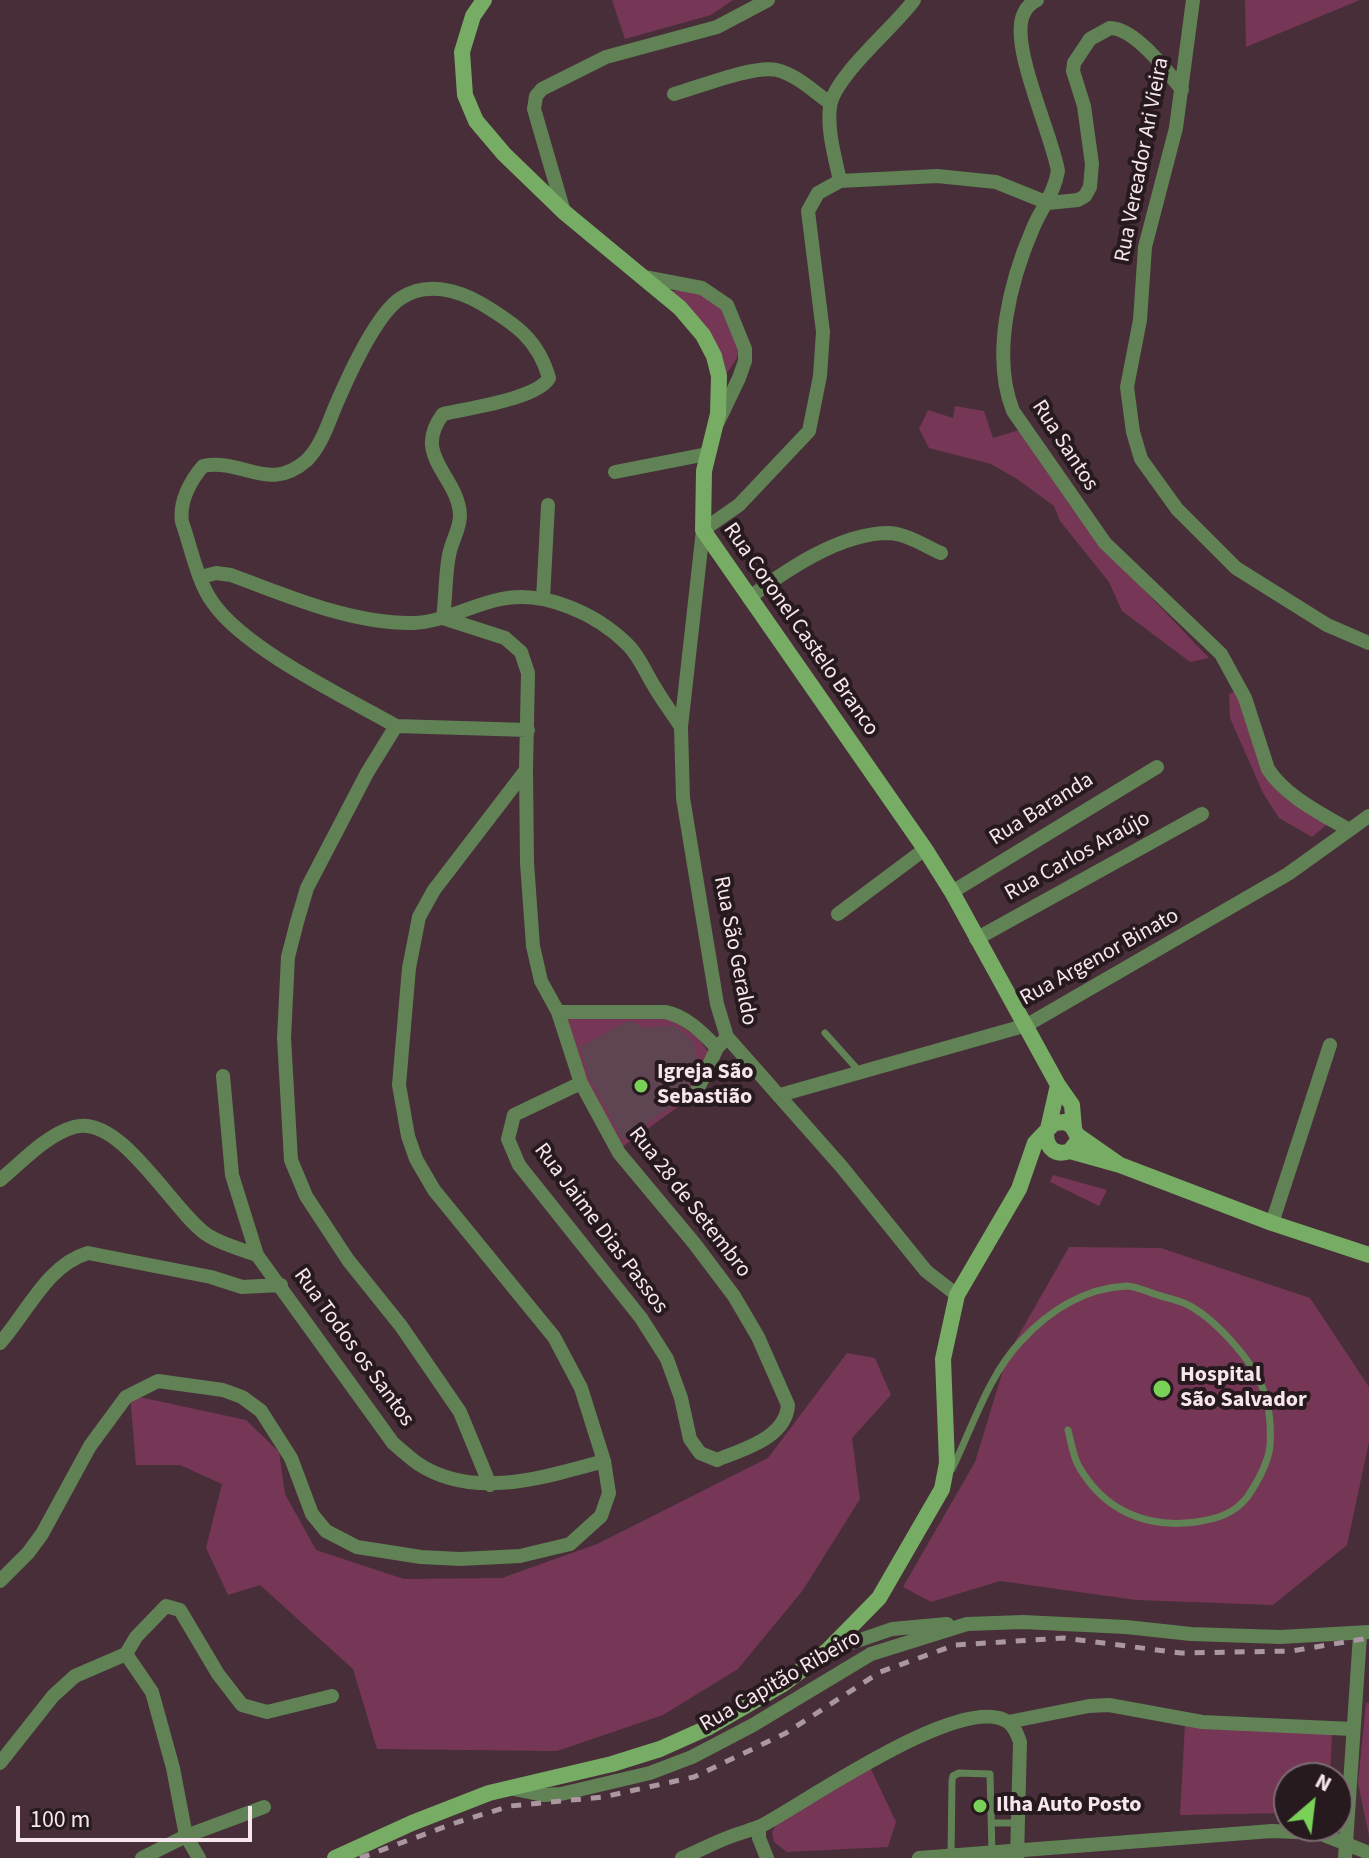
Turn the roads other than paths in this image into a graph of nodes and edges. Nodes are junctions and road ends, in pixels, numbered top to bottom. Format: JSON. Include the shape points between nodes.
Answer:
{"nodes":[{"id":1,"x":484,"y":0,"type":"edge"},
{"id":2,"x":768,"y":0,"type":"edge"},
{"id":3,"x":914,"y":0,"type":"edge"},
{"id":4,"x":1037,"y":0,"type":"edge"},
{"id":5,"x":1193,"y":0,"type":"edge"},
{"id":6,"x":1182,"y":90,"type":"junction"},
{"id":7,"x":674,"y":94,"type":"dead end"},
{"id":8,"x":830,"y":103,"type":"junction"},
{"id":9,"x":840,"y":181,"type":"junction"},
{"id":10,"x":1048,"y":203,"type":"junction"},
{"id":11,"x":564,"y":212,"type":"junction"},
{"id":12,"x":644,"y":277,"type":"junction"},
{"id":13,"x":714,"y":430,"type":"junction"},
{"id":14,"x":707,"y":454,"type":"junction"},
{"id":15,"x":615,"y":472,"type":"dead end"},
{"id":16,"x":548,"y":505,"type":"dead end"},
{"id":17,"x":703,"y":530,"type":"junction"},
{"id":18,"x":941,"y":553,"type":"dead end"},
{"id":19,"x":201,"y":577,"type":"junction"},
{"id":20,"x":749,"y":598,"type":"junction"},
{"id":21,"x":543,"y":599,"type":"junction"},
{"id":22,"x":443,"y":618,"type":"junction"},
{"id":23,"x":1369,"y":643,"type":"edge"},
{"id":24,"x":396,"y":726,"type":"junction"},
{"id":25,"x":681,"y":727,"type":"junction"},
{"id":26,"x":528,"y":730,"type":"junction"},
{"id":27,"x":1157,"y":767,"type":"dead end"},
{"id":28,"x":526,"y":770,"type":"junction"},
{"id":29,"x":1202,"y":814,"type":"dead end"},
{"id":30,"x":1369,"y":816,"type":"edge"},
{"id":31,"x":1349,"y":830,"type":"junction"},
{"id":32,"x":925,"y":849,"type":"junction"},
{"id":33,"x":952,"y":892,"type":"junction"},
{"id":34,"x":838,"y":914,"type":"dead end"},
{"id":35,"x":976,"y":939,"type":"junction"},
{"id":36,"x":558,"y":1012,"type":"junction"},
{"id":37,"x":1027,"y":1025,"type":"junction"},
{"id":38,"x":825,"y":1033,"type":"dead end"},
{"id":39,"x":722,"y":1043,"type":"junction"},
{"id":40,"x":1330,"y":1045,"type":"dead end"},
{"id":41,"x":862,"y":1073,"type":"junction"},
{"id":42,"x":223,"y":1076,"type":"dead end"},
{"id":43,"x":581,"y":1083,"type":"junction"},
{"id":44,"x":1058,"y":1085,"type":"junction"},
{"id":45,"x":780,"y":1095,"type":"junction"},
{"id":46,"x":693,"y":1099,"type":"dead end"},
{"id":47,"x":1076,"y":1131,"type":"junction"},
{"id":48,"x":1048,"y":1138,"type":"junction"},
{"id":49,"x":1070,"y":1151,"type":"junction"},
{"id":50,"x":1120,"y":1165,"type":"junction"},
{"id":51,"x":0,"y":1180,"type":"edge"},
{"id":52,"x":1272,"y":1223,"type":"junction"},
{"id":53,"x":257,"y":1255,"type":"junction"},
{"id":54,"x":1369,"y":1255,"type":"edge"},
{"id":55,"x":281,"y":1285,"type":"junction"},
{"id":56,"x":957,"y":1295,"type":"junction"},
{"id":57,"x":0,"y":1343,"type":"edge"},
{"id":58,"x":1068,"y":1430,"type":"dead end"},
{"id":59,"x":690,"y":1439,"type":"joint"},
{"id":60,"x":604,"y":1461,"type":"junction"},
{"id":61,"x":490,"y":1485,"type":"junction"},
{"id":62,"x":942,"y":1489,"type":"junction"},
{"id":63,"x":0,"y":1581,"type":"edge"},
{"id":64,"x":967,"y":1624,"type":"junction"},
{"id":65,"x":1364,"y":1634,"type":"edge"},
{"id":66,"x":827,"y":1651,"type":"junction"},
{"id":67,"x":126,"y":1654,"type":"junction"},
{"id":68,"x":332,"y":1696,"type":"dead end"},
{"id":69,"x":1362,"y":1700,"type":"edge"},
{"id":70,"x":1008,"y":1722,"type":"junction"},
{"id":71,"x":1352,"y":1729,"type":"junction"},
{"id":72,"x":1350,"y":1762,"type":"edge"},
{"id":73,"x":0,"y":1763,"type":"edge"},
{"id":74,"x":505,"y":1788,"type":"junction"},
{"id":75,"x":264,"y":1807,"type":"dead end"},
{"id":76,"x":992,"y":1823,"type":"junction"},
{"id":77,"x":1018,"y":1823,"type":"junction"},
{"id":78,"x":759,"y":1827,"type":"junction"},
{"id":79,"x":1273,"y":1831,"type":"edge"},
{"id":80,"x":186,"y":1836,"type":"junction"},
{"id":81,"x":1345,"y":1842,"type":"joint"},
{"id":82,"x":1369,"y":1853,"type":"edge"},
{"id":83,"x":992,"y":1854,"type":"junction"},
{"id":84,"x":1017,"y":1855,"type":"edge"},
{"id":85,"x":342,"y":1856,"type":"edge"},
{"id":86,"x":951,"y":1856,"type":"edge"},
{"id":87,"x":142,"y":1858,"type":"edge"},
{"id":88,"x":199,"y":1858,"type":"edge"},
{"id":89,"x":682,"y":1858,"type":"edge"},
{"id":90,"x":767,"y":1858,"type":"edge"},
{"id":91,"x":919,"y":1858,"type":"edge"},
{"id":92,"x":1345,"y":1858,"type":"edge"}],
"edges":[{"from":1,"to":11,"type":"main road","name":"Rua Coronel Castelo Branco","via":[[462,52],[465,95],[476,121]]},
{"from":2,"to":11,"type":"street","via":[[717,27],[606,57],[542,89],[534,109]]},
{"from":3,"to":8,"type":"street","via":[[836,86]]},
{"from":4,"to":10,"type":"street","name":"Rua Santos","via":[[1022,15],[1021,25],[1023,57],[1056,160],[1055,189]]},
{"from":5,"to":6,"type":"street","name":"Rua Vereador Ari Vieira"},
{"from":6,"to":10,"type":"street","via":[[1125,31],[1110,28],[1090,39],[1073,71],[1084,106],[1090,187],[1078,200]]},
{"from":6,"to":23,"type":"street","name":"Rua Vereador Ari Vieira","via":[[1145,247],[1140,320],[1127,387],[1141,459],[1177,509],[1236,568],[1327,625]]},
{"from":7,"to":8,"type":"street","via":[[770,70],[793,77]]},
{"from":8,"to":9,"type":"street","via":[[829,127]]},
{"from":9,"to":10,"type":"street","via":[[937,176],[981,180],[1011,186]]},
{"from":9,"to":17,"type":"street","via":[[818,193],[808,211],[823,332],[809,431],[739,505]]},
{"from":10,"to":31,"type":"street","name":"Rua Santos","via":[[1033,226],[1007,326],[1005,390],[1013,411],[1105,543],[1221,654],[1245,698],[1273,777]]},
{"from":11,"to":12,"type":"main road","name":"Rua Coronel Castelo Branco"},
{"from":12,"to":13,"type":"main road","name":"Rua Coronel Castelo Branco","via":[[680,308],[714,356],[719,376]]},
{"from":12,"to":13,"type":"street","via":[[702,288],[727,305],[745,361]]},
{"from":13,"to":14,"type":"main road","name":"Rua Coronel Castelo Branco"},
{"from":14,"to":15,"type":"street"},
{"from":14,"to":17,"type":"main road","name":"Rua Coronel Castelo Branco"},
{"from":16,"to":21,"type":"street"},
{"from":17,"to":20,"type":"main road","name":"Rua Coronel Castelo Branco"},
{"from":17,"to":25,"type":"street","name":"Rua São Geraldo"},
{"from":18,"to":20,"type":"street","via":[[888,533],[860,538],[819,553]]},
{"from":19,"to":22,"type":"street","via":[[231,575],[383,622]]},
{"from":19,"to":22,"type":"street","via":[[180,510],[203,466],[217,464],[274,477],[308,459],[363,348],[388,311],[401,298],[427,288],[449,290],[512,322],[543,356],[549,378],[518,397],[443,414],[436,423],[432,452],[460,514],[449,552]]},
{"from":19,"to":24,"type":"street","via":[[212,602],[236,627],[291,666]]},
{"from":20,"to":32,"type":"main road","name":"Rua Coronel Castelo Branco"},
{"from":21,"to":22,"type":"street","via":[[502,599]]},
{"from":21,"to":25,"type":"street","via":[[592,619],[628,644]]},
{"from":22,"to":26,"type":"street","name":"Rua 28 de Setembro","via":[[505,638],[521,652],[528,673]]},
{"from":24,"to":26,"type":"street"},
{"from":24,"to":61,"type":"street","via":[[307,888],[288,957],[284,1038],[291,1160],[306,1196],[348,1260],[460,1412]]},
{"from":25,"to":39,"type":"street","name":"Rua São Geraldo","via":[[683,798]]},
{"from":26,"to":28,"type":"street","name":"Rua 28 de Setembro"},
{"from":27,"to":33,"type":"street","name":"Rua Baranda"},
{"from":28,"to":36,"type":"street","name":"Rua 28 de Setembro","via":[[533,946],[541,981]]},
{"from":28,"to":60,"type":"street","via":[[419,917],[399,1085],[416,1159],[434,1190],[554,1337],[581,1388]]},
{"from":29,"to":35,"type":"street","name":"Rua Carlos Araújo"},
{"from":30,"to":31,"type":"street","name":"Rua Argenor Binato"},
{"from":31,"to":37,"type":"street","name":"Rua Argenor Binato","via":[[1261,890]]},
{"from":32,"to":33,"type":"main road","name":"Rua Coronel Castelo Branco"},
{"from":32,"to":34,"type":"street"},
{"from":33,"to":35,"type":"main road","name":"Rua Coronel Castelo Branco"},
{"from":35,"to":37,"type":"main road","name":"Rua Coronel Castelo Branco"},
{"from":36,"to":39,"type":"street","via":[[675,1014]]},
{"from":36,"to":43,"type":"street","name":"Rua 28 de Setembro"},
{"from":37,"to":41,"type":"street","name":"Rua Argenor Binato"},
{"from":37,"to":44,"type":"main road","name":"Rua Coronel Castelo Branco"},
{"from":38,"to":41,"type":"lane"},
{"from":39,"to":45,"type":"street","name":"Rua São Geraldo"},
{"from":39,"to":46,"type":"street"},
{"from":40,"to":52,"type":"street"},
{"from":41,"to":45,"type":"street","name":"Rua Argenor Binato"},
{"from":42,"to":53,"type":"street","name":"Rua Todos os Santos","via":[[232,1175]]},
{"from":43,"to":59,"type":"street","name":"Rua Jaime Dias Passos","via":[[518,1112],[508,1139],[519,1165],[641,1318],[667,1359]]},
{"from":43,"to":59,"type":"street","name":"Rua 28 de Setembro","via":[[619,1153],[734,1296],[788,1405],[780,1427],[717,1460],[700,1453]]},
{"from":44,"to":47,"type":"main road","name":"Rua Coronel Castelo Branco","via":[[1072,1105]]},
{"from":44,"to":48,"type":"main road"},
{"from":45,"to":56,"type":"street","name":"Rua São Geraldo","via":[[926,1271]]},
{"from":47,"to":48,"type":"main road","via":[[1062,1121],[1054,1123]]},
{"from":47,"to":49,"type":"main road"},
{"from":47,"to":50,"type":"main road"},
{"from":48,"to":49,"type":"main road","via":[[1059,1153]]},
{"from":48,"to":56,"type":"main road","via":[[1026,1167],[1019,1189]]},
{"from":49,"to":50,"type":"main road"},
{"from":50,"to":52,"type":"main road"},
{"from":51,"to":53,"type":"street","name":"Rua Todos os Santos","via":[[57,1133],[77,1125],[100,1127],[121,1142],[189,1220],[209,1236]]},
{"from":52,"to":54,"type":"main road"},
{"from":53,"to":55,"type":"street","name":"Rua Todos os Santos"},
{"from":55,"to":57,"type":"street","via":[[242,1287],[88,1253],[57,1268]]},
{"from":55,"to":61,"type":"street","name":"Rua Todos os Santos","via":[[393,1443],[433,1471]]},
{"from":56,"to":62,"type":"main road","via":[[943,1359],[947,1463]]},
{"from":58,"to":62,"type":"lane","via":[[1077,1463],[1097,1493],[1127,1514],[1153,1523],[1219,1518],[1242,1504],[1259,1480],[1270,1448],[1264,1391],[1217,1326],[1185,1303],[1128,1286],[1081,1295],[1019,1343],[990,1385]]},
{"from":60,"to":61,"type":"street","name":"Rua Todos os Santos"},
{"from":60,"to":63,"type":"street","via":[[609,1493],[601,1516],[570,1544],[520,1556],[460,1559],[357,1547],[326,1531],[312,1514],[291,1458],[261,1411],[223,1390],[158,1381],[126,1397],[90,1446],[42,1534]]},
{"from":62,"to":66,"type":"main road","via":[[879,1598]]},
{"from":64,"to":65,"type":"street","name":"Rua Capitão Ribeiro","via":[[1023,1622],[1265,1636]]},
{"from":64,"to":66,"type":"street","via":[[892,1629]]},
{"from":64,"to":74,"type":"street","name":"Rua Capitão Ribeiro","via":[[871,1654],[753,1725],[650,1773],[561,1794]]},
{"from":65,"to":69,"type":"street"},
{"from":66,"to":74,"type":"main road","via":[[783,1684],[660,1749]]},
{"from":67,"to":68,"type":"street","via":[[166,1606],[180,1610],[242,1705],[267,1712]]},
{"from":67,"to":73,"type":"street","via":[[75,1676]]},
{"from":67,"to":80,"type":"street","via":[[152,1692]]},
{"from":69,"to":71,"type":"street"},
{"from":70,"to":71,"type":"street","via":[[1109,1705],[1202,1722]]},
{"from":70,"to":77,"type":"street","via":[[1020,1742]]},
{"from":70,"to":78,"type":"street","via":[[968,1719],[906,1742]]},
{"from":71,"to":72,"type":"street"},
{"from":74,"to":85,"type":"main road"},
{"from":75,"to":80,"type":"street"},
{"from":76,"to":77,"type":"lane"},
{"from":76,"to":83,"type":"lane"},
{"from":76,"to":86,"type":"lane","via":[[990,1774],[955,1774]]},
{"from":77,"to":84,"type":"street"},
{"from":78,"to":89,"type":"street"},
{"from":78,"to":90,"type":"street"},
{"from":79,"to":84,"type":"street"},
{"from":80,"to":87,"type":"street"},
{"from":80,"to":88,"type":"street"},
{"from":81,"to":82,"type":"street"},
{"from":81,"to":92,"type":"street"},
{"from":83,"to":84,"type":"street"},
{"from":83,"to":86,"type":"street"},
{"from":86,"to":91,"type":"street"}]}
